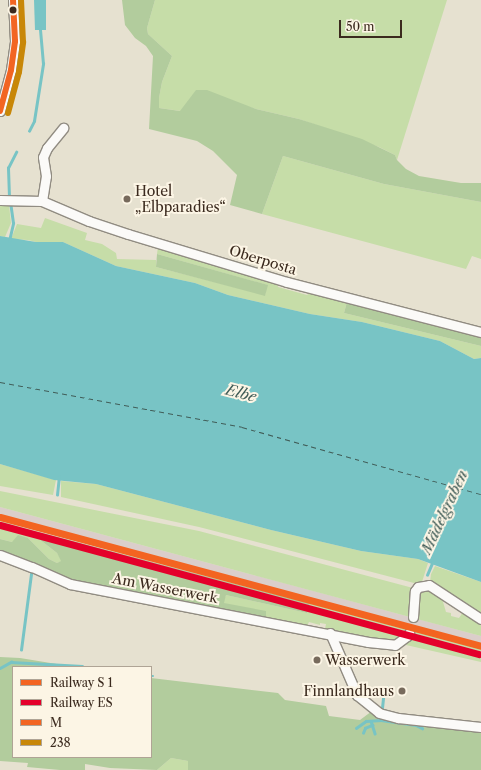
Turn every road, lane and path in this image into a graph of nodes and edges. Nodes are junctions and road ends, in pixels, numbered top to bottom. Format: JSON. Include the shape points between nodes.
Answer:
{"nodes":[{"id":1,"x":13,"y":0,"type":"edge"},
{"id":2,"x":0,"y":111,"type":"edge"},
{"id":3,"x":63,"y":128,"type":"dead end"},
{"id":4,"x":1,"y":200,"type":"edge"},
{"id":5,"x":42,"y":201,"type":"junction"},
{"id":6,"x":481,"y":332,"type":"edge"},
{"id":7,"x":0,"y":555,"type":"edge"},
{"id":8,"x":413,"y":617,"type":"tunnel mouth"},
{"id":9,"x":481,"y":619,"type":"edge"},
{"id":10,"x":330,"y":633,"type":"junction"},
{"id":11,"x":409,"y":633,"type":"tunnel mouth"},
{"id":12,"x":481,"y":727,"type":"edge"}],
"edges":[{"from":1,"to":2,"type":"street","via":[[15,41],[11,70]]},
{"from":3,"to":5,"type":"street","via":[[42,158],[46,176]]},
{"from":4,"to":5,"type":"street","name":"Oberposta"},
{"from":5,"to":6,"type":"street","name":"Oberposta","via":[[124,233],[287,282]]},
{"from":7,"to":10,"type":"street","name":"Am Wasserwerk","via":[[70,584]]},
{"from":8,"to":9,"type":"street","via":[[413,599],[418,588],[429,585]]},
{"from":10,"to":11,"type":"street","name":"Am Wasserwerk","via":[[389,646],[395,645]]},
{"from":10,"to":12,"type":"street","via":[[357,695],[379,714]]}]}
